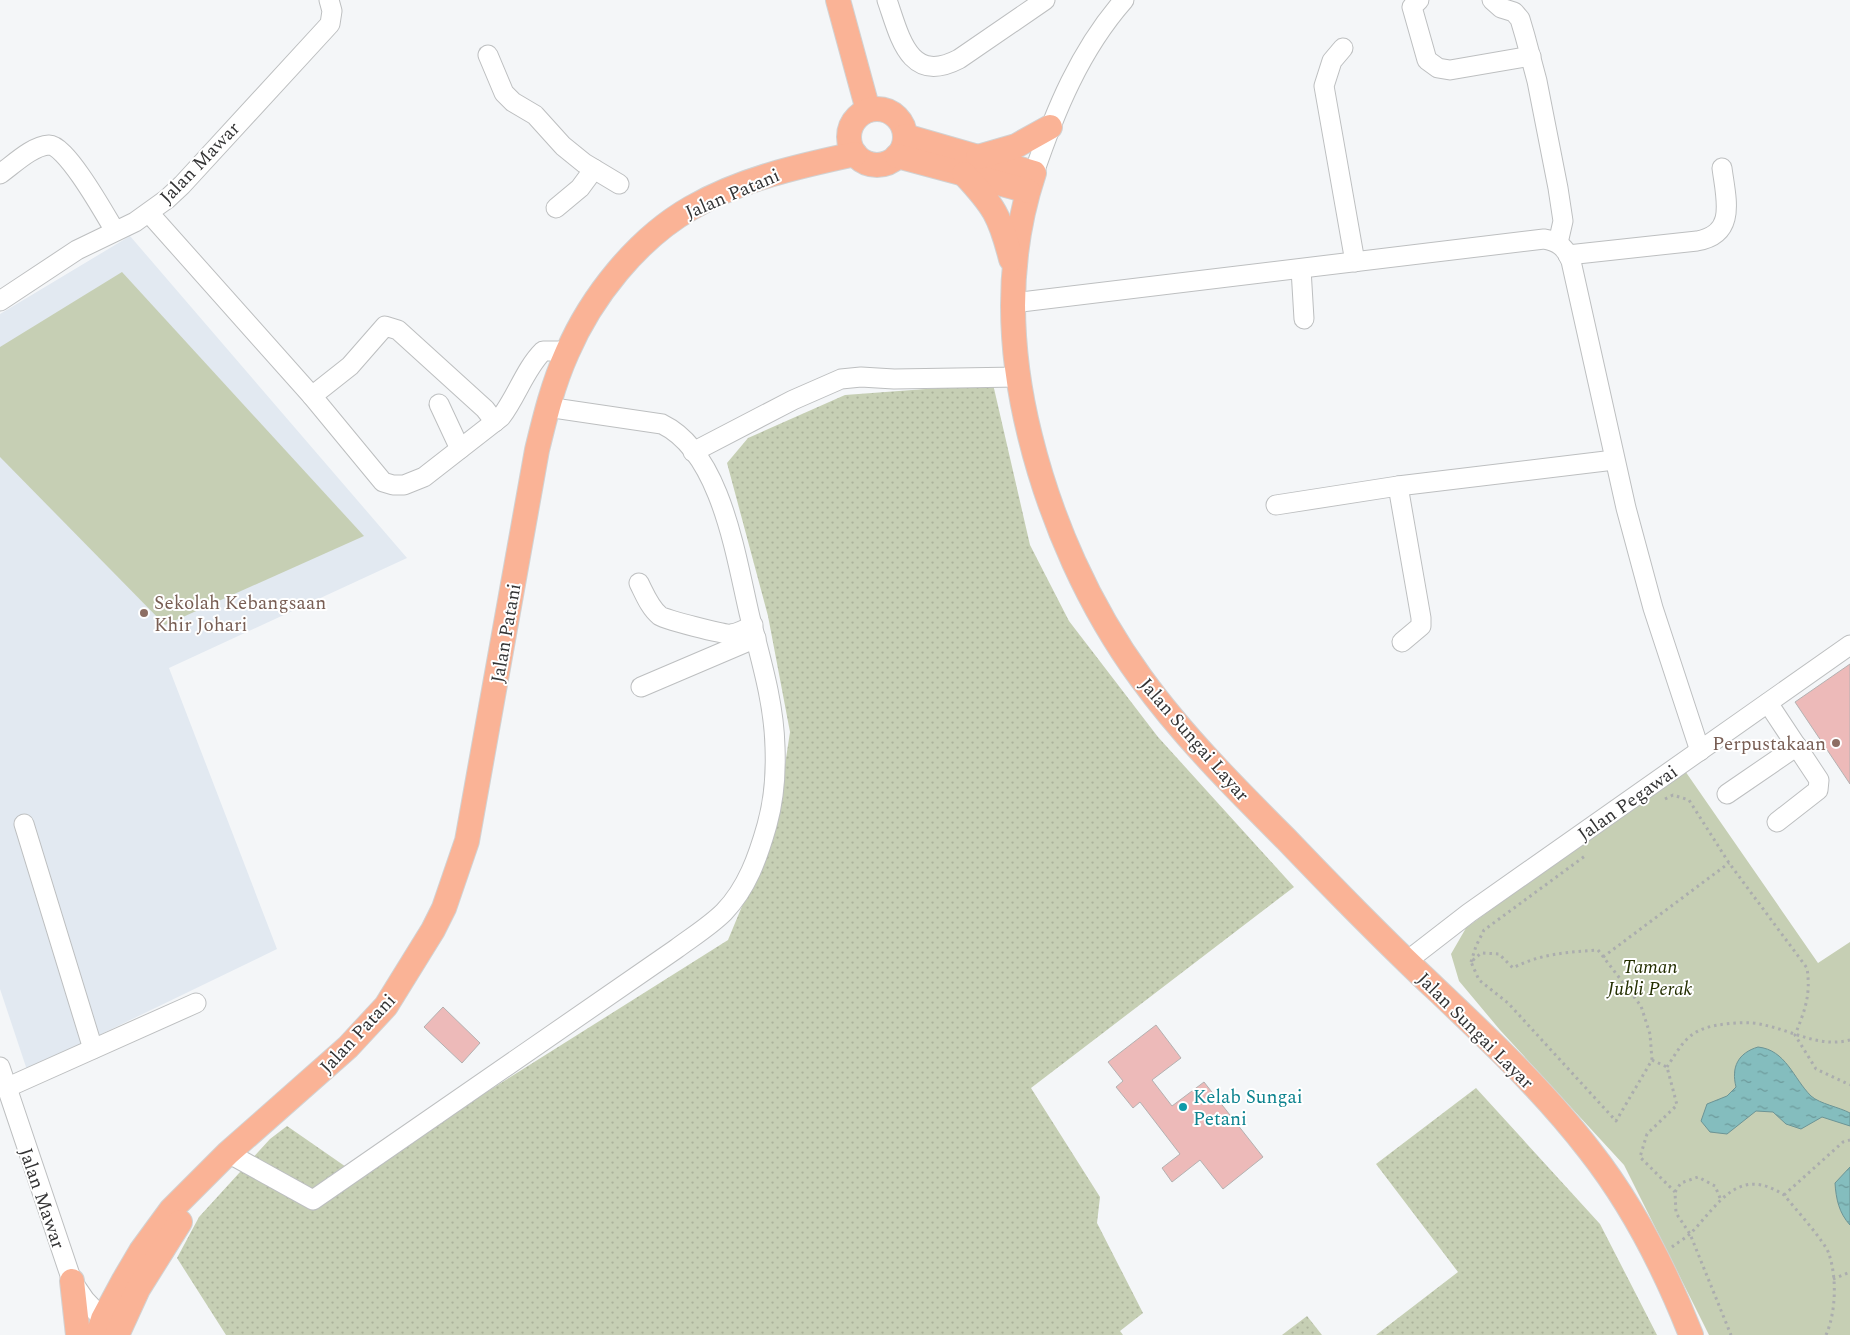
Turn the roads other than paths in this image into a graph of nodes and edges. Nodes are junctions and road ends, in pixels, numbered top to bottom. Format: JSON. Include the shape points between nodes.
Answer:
{"nodes":[{"id":1,"x":329,"y":0,"type":"edge"},
{"id":2,"x":838,"y":0,"type":"edge"},
{"id":3,"x":887,"y":0,"type":"edge"},
{"id":4,"x":1045,"y":0,"type":"edge"},
{"id":5,"x":1124,"y":0,"type":"edge"},
{"id":6,"x":1419,"y":0,"type":"edge"},
{"id":7,"x":1492,"y":0,"type":"edge"},
{"id":8,"x":1343,"y":48,"type":"dead end"},
{"id":9,"x":488,"y":55,"type":"dead end"},
{"id":10,"x":1531,"y":56,"type":"junction"},
{"id":11,"x":868,"y":110,"type":"junction"},
{"id":12,"x":1050,"y":126,"type":"junction"},
{"id":13,"x":901,"y":146,"type":"junction"},
{"id":14,"x":855,"y":154,"type":"junction"},
{"id":15,"x":970,"y":166,"type":"junction"},
{"id":16,"x":1722,"y":168,"type":"dead end"},
{"id":17,"x":594,"y":169,"type":"junction"},
{"id":18,"x":0,"y":174,"type":"edge"},
{"id":19,"x":1031,"y":182,"type":"junction"},
{"id":20,"x":619,"y":184,"type":"dead end"},
{"id":21,"x":556,"y":208,"type":"dead end"},
{"id":22,"x":149,"y":212,"type":"junction"},
{"id":23,"x":115,"y":232,"type":"junction"},
{"id":24,"x":1563,"y":249,"type":"junction"},
{"id":25,"x":1355,"y":262,"type":"junction"},
{"id":26,"x":1013,"y":268,"type":"junction"},
{"id":27,"x":1301,"y":269,"type":"junction"},
{"id":28,"x":0,"y":301,"type":"edge"},
{"id":29,"x":1013,"y":303,"type":"junction"},
{"id":30,"x":1304,"y":319,"type":"dead end"},
{"id":31,"x":567,"y":351,"type":"junction"},
{"id":32,"x":1018,"y":377,"type":"junction"},
{"id":33,"x":312,"y":396,"type":"junction"},
{"id":34,"x":439,"y":404,"type":"dead end"},
{"id":35,"x":547,"y":407,"type":"junction"},
{"id":36,"x":495,"y":422,"type":"junction"},
{"id":37,"x":460,"y":449,"type":"junction"},
{"id":38,"x":692,"y":452,"type":"junction"},
{"id":39,"x":1614,"y":460,"type":"junction"},
{"id":40,"x":1398,"y":486,"type":"junction"},
{"id":41,"x":1276,"y":505,"type":"dead end"},
{"id":42,"x":639,"y":584,"type":"dead end"},
{"id":43,"x":754,"y":632,"type":"junction"},
{"id":44,"x":1402,"y":642,"type":"dead end"},
{"id":45,"x":1850,"y":645,"type":"edge"},
{"id":46,"x":641,"y":687,"type":"dead end"},
{"id":47,"x":1768,"y":703,"type":"junction"},
{"id":48,"x":1797,"y":746,"type":"junction"},
{"id":49,"x":1700,"y":751,"type":"junction"},
{"id":50,"x":1727,"y":794,"type":"dead end"},
{"id":51,"x":1777,"y":822,"type":"dead end"},
{"id":52,"x":24,"y":824,"type":"dead end"},
{"id":53,"x":1407,"y":962,"type":"junction"},
{"id":54,"x":196,"y":1003,"type":"dead end"},
{"id":55,"x":93,"y":1049,"type":"junction"},
{"id":56,"x":0,"y":1067,"type":"edge"},
{"id":57,"x":6,"y":1088,"type":"junction"},
{"id":58,"x":228,"y":1153,"type":"junction"},
{"id":59,"x":198,"y":1185,"type":"junction"},
{"id":60,"x":72,"y":1281,"type":"junction"},
{"id":61,"x":106,"y":1331,"type":"edge"},
{"id":62,"x":78,"y":1335,"type":"edge"},
{"id":63,"x":1691,"y":1335,"type":"edge"}],
"edges":[{"from":1,"to":22,"type":"street","name":"Jalan Mawar","via":[[332,11],[330,24],[182,185]]},
{"from":2,"to":11,"type":"main road"},
{"from":3,"to":4,"type":"street","via":[[908,54],[928,66],[948,65],[959,59]]},
{"from":5,"to":12,"type":"street","name":"Jalan Sungai Layar","via":[[1088,49]]},
{"from":6,"to":10,"type":"street","via":[[1412,7],[1427,60],[1438,68],[1450,70]]},
{"from":7,"to":10,"type":"street","via":[[1520,19]]},
{"from":8,"to":25,"type":"street","via":[[1332,61],[1324,86]]},
{"from":9,"to":17,"type":"street","via":[[504,93],[530,111],[562,146]]},
{"from":10,"to":24,"type":"street","via":[[1558,188]]},
{"from":11,"to":13,"type":"main road","via":[[878,109],[893,114],[900,122]]},
{"from":11,"to":14,"type":"main road","via":[[851,126],[850,143]]},
{"from":12,"to":15,"type":"main road","via":[[1016,146]]},
{"from":12,"to":19,"type":"street","name":"Jalan Sungai Layar"},
{"from":13,"to":14,"type":"main road","via":[[886,163],[872,164]]},
{"from":13,"to":15,"type":"main road"},
{"from":14,"to":31,"type":"main road","name":"Jalan Patani","via":[[754,180],[691,208],[673,220],[646,242],[609,284]]},
{"from":15,"to":19,"type":"main road"},
{"from":15,"to":26,"type":"main road","via":[[995,209]]},
{"from":16,"to":24,"type":"street","via":[[1726,220],[1715,236],[1697,241]]},
{"from":17,"to":20,"type":"street"},
{"from":17,"to":21,"type":"street","via":[[580,188]]},
{"from":18,"to":23,"type":"street","via":[[39,147],[51,144],[58,147]]},
{"from":19,"to":26,"type":"main road","name":"Jalan Sungai Layar"},
{"from":22,"to":23,"type":"street","name":"Jalan Mawar"},
{"from":22,"to":33,"type":"street"},
{"from":23,"to":28,"type":"street","name":"Jalan Mawar","via":[[77,250]]},
{"from":24,"to":25,"type":"street","via":[[1544,239]]},
{"from":24,"to":39,"type":"street","via":[[1576,278]]},
{"from":25,"to":27,"type":"street"},
{"from":26,"to":29,"type":"main road","name":"Jalan Sungai Layar"},
{"from":27,"to":29,"type":"street"},
{"from":27,"to":30,"type":"street"},
{"from":29,"to":32,"type":"main road","name":"Jalan Sungai Layar"},
{"from":31,"to":35,"type":"main road","name":"Jalan Patani"},
{"from":31,"to":36,"type":"street","via":[[543,350],[535,358],[509,406]]},
{"from":32,"to":38,"type":"street","via":[[841,379],[792,400]]},
{"from":32,"to":53,"type":"main road","name":"Jalan Sungai Layar","via":[[1032,447],[1064,539],[1104,618],[1139,676],[1196,745]]},
{"from":33,"to":36,"type":"street","via":[[350,366],[378,332],[390,326],[485,409]]},
{"from":33,"to":37,"type":"street","via":[[383,482],[393,485],[414,482]]},
{"from":34,"to":37,"type":"street"},
{"from":35,"to":38,"type":"street","via":[[662,424],[677,433]]},
{"from":35,"to":58,"type":"main road","name":"Jalan Patani","via":[[470,828],[444,908],[386,1006],[348,1047]]},
{"from":36,"to":37,"type":"street"},
{"from":38,"to":43,"type":"street","via":[[725,512]]},
{"from":39,"to":40,"type":"street"},
{"from":39,"to":49,"type":"street","via":[[1653,608]]},
{"from":40,"to":41,"type":"street"},
{"from":40,"to":44,"type":"street","via":[[1421,618],[1421,626]]},
{"from":42,"to":43,"type":"street","via":[[654,611],[662,618],[690,623],[721,634]]},
{"from":43,"to":46,"type":"street"},
{"from":43,"to":58,"type":"street","via":[[774,726],[773,795],[750,874],[722,914],[650,969],[313,1200]]},
{"from":45,"to":47,"type":"street","name":"Jalan Pegawai"},
{"from":47,"to":48,"type":"street"},
{"from":47,"to":49,"type":"street","name":"Jalan Pegawai"},
{"from":48,"to":50,"type":"street"},
{"from":48,"to":51,"type":"street","via":[[1820,785]]},
{"from":49,"to":53,"type":"street","name":"Jalan Pegawai","via":[[1492,896]]},
{"from":52,"to":55,"type":"street"},
{"from":53,"to":63,"type":"main road","name":"Jalan Sungai Layar","via":[[1514,1065],[1575,1132],[1625,1201],[1657,1257]]},
{"from":54,"to":55,"type":"street"},
{"from":55,"to":57,"type":"street"},
{"from":56,"to":57,"type":"street","name":"Jalan Mawar"},
{"from":57,"to":60,"type":"street","name":"Jalan Mawar"},
{"from":58,"to":59,"type":"main road","name":"Jalan Patani"},
{"from":59,"to":61,"type":"main road","name":"Jalan Patani","via":[[138,1289],[116,1312]]},
{"from":59,"to":61,"type":"main road","name":"Jalan Patani","via":[[171,1210],[141,1251]]},
{"from":60,"to":61,"type":"street","name":"Jalan Mawar"},
{"from":60,"to":62,"type":"main road"}]}
